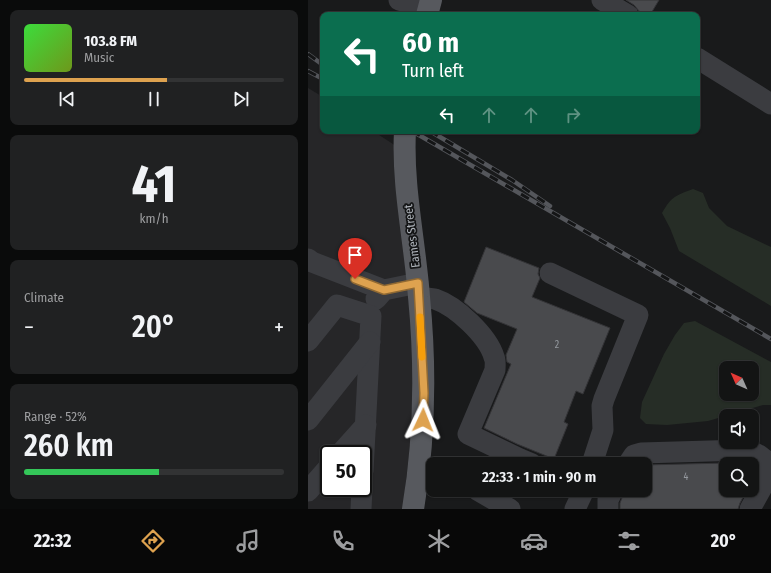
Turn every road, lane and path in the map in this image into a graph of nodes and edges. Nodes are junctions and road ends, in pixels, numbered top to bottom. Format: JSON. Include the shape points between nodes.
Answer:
{"nodes":[{"id":1,"x":399,"y":0,"type":"edge"},
{"id":2,"x":602,"y":0,"type":"edge"},
{"id":3,"x":429,"y":8,"type":"edge"},
{"id":4,"x":623,"y":12,"type":"edge"},
{"id":5,"x":700,"y":60,"type":"edge"},
{"id":6,"x":771,"y":104,"type":"edge"},
{"id":7,"x":404,"y":134,"type":"edge"},
{"id":8,"x":308,"y":259,"type":"edge"},
{"id":9,"x":550,"y":273,"type":"dead end"},
{"id":10,"x":384,"y":290,"type":"junction"},
{"id":11,"x":419,"y":291,"type":"junction"},
{"id":12,"x":364,"y":314,"type":"junction"},
{"id":13,"x":308,"y":341,"type":"edge"},
{"id":14,"x":370,"y":342,"type":"junction"},
{"id":15,"x":308,"y":420,"type":"edge"},
{"id":16,"x":366,"y":425,"type":"junction"},
{"id":17,"x":348,"y":445,"type":"edge"},
{"id":18,"x":365,"y":445,"type":"edge"},
{"id":19,"x":516,"y":457,"type":"edge"},
{"id":20,"x":594,"y":457,"type":"edge"},
{"id":21,"x":633,"y":457,"type":"edge"},
{"id":22,"x":426,"y":474,"type":"edge"},
{"id":23,"x":320,"y":477,"type":"edge"},
{"id":24,"x":308,"y":491,"type":"edge"},
{"id":25,"x":362,"y":497,"type":"edge"},
{"id":26,"x":489,"y":497,"type":"edge"},
{"id":27,"x":581,"y":497,"type":"edge"},
{"id":28,"x":610,"y":497,"type":"edge"},
{"id":29,"x":361,"y":509,"type":"edge"},
{"id":30,"x":413,"y":509,"type":"edge"},
{"id":31,"x":510,"y":509,"type":"edge"},
{"id":32,"x":575,"y":509,"type":"edge"},
{"id":33,"x":608,"y":509,"type":"edge"},
{"id":34,"x":750,"y":509,"type":"edge"}],
"edges":[{"from":1,"to":3,"type":"street"},
{"from":2,"to":4,"type":"street"},
{"from":5,"to":6,"type":"street"},
{"from":7,"to":11,"type":"main road","name":"Eames Street","via":[[405,171]]},
{"from":8,"to":10,"type":"street"},
{"from":9,"to":20,"type":"street","via":[[638,315],[604,399],[603,430]]},
{"from":10,"to":11,"type":"street"},
{"from":10,"to":12,"type":"street"},
{"from":11,"to":19,"type":"street","via":[[456,311],[474,327],[489,346],[495,358],[495,370],[468,434]]},
{"from":11,"to":22,"type":"main road","name":"Eames Street","via":[[424,393],[422,434]]},
{"from":12,"to":13,"type":"street","via":[[337,305]]},
{"from":12,"to":14,"type":"street","via":[[371,316]]},
{"from":14,"to":15,"type":"street"},
{"from":14,"to":16,"type":"street"},
{"from":16,"to":17,"type":"street"},
{"from":16,"to":18,"type":"street"},
{"from":21,"to":34,"type":"street","via":[[641,453],[750,451],[767,461],[771,469]]},
{"from":22,"to":30,"type":"main road","name":"Eames Street"},
{"from":23,"to":24,"type":"street"},
{"from":25,"to":29,"type":"street"},
{"from":26,"to":31,"type":"street"},
{"from":27,"to":32,"type":"street"},
{"from":28,"to":33,"type":"street"}]}
